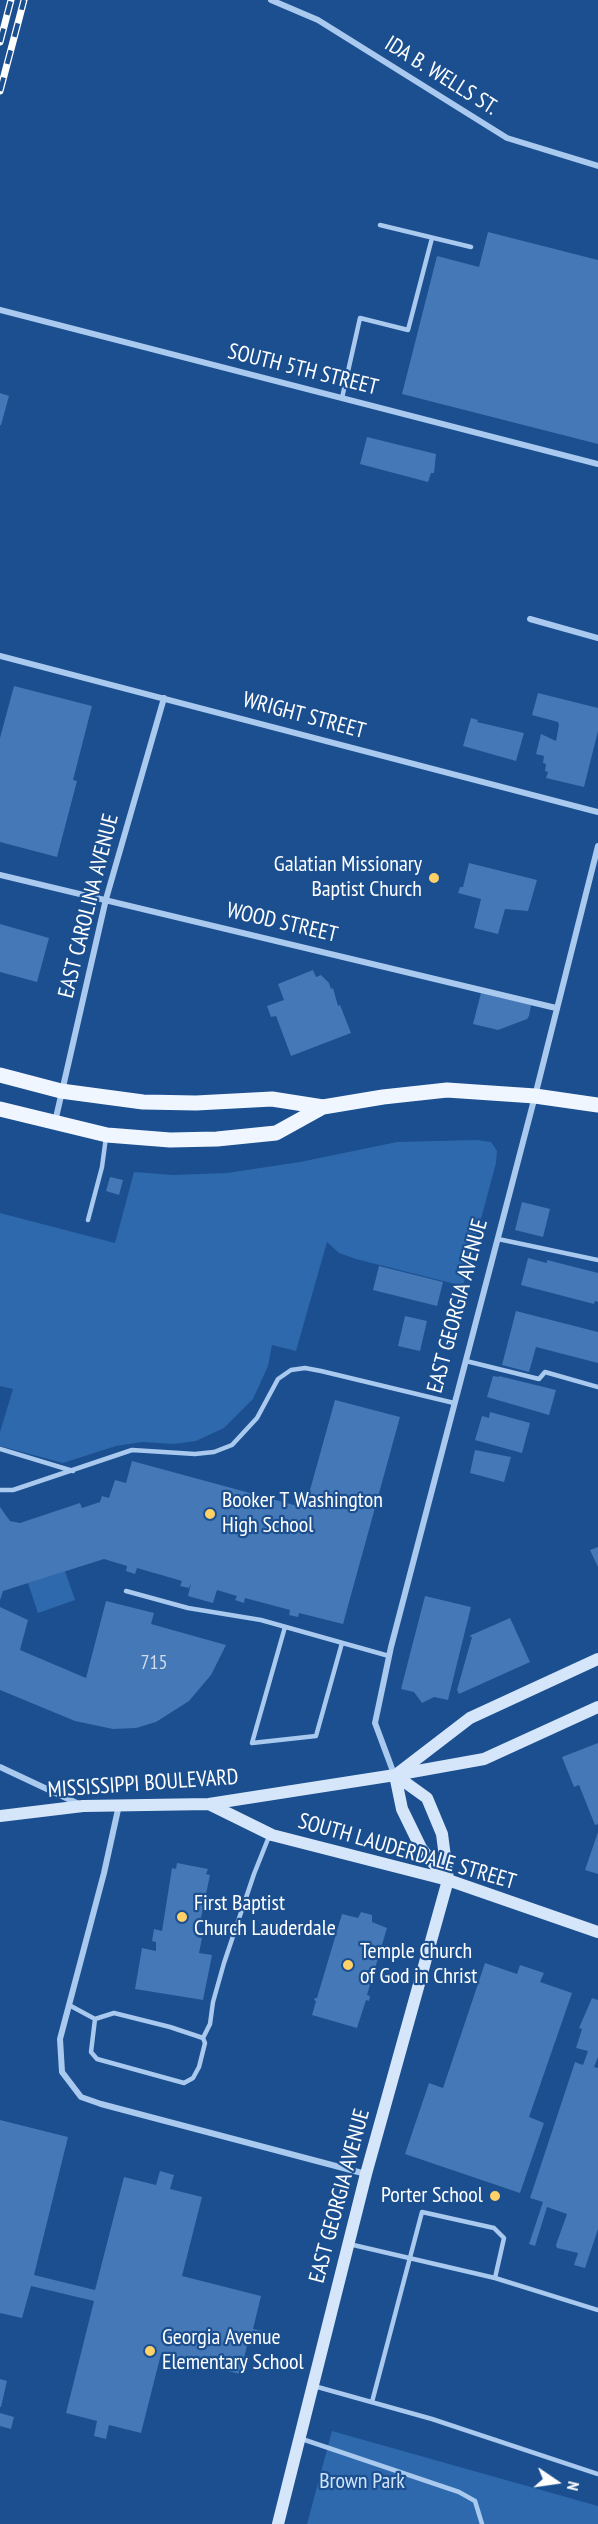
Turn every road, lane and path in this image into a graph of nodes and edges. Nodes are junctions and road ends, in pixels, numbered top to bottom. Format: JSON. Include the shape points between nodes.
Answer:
{"nodes":[{"id":1,"x":271,"y":0,"type":"edge"},
{"id":2,"x":598,"y":166,"type":"edge"},
{"id":3,"x":380,"y":225,"type":"dead end"},
{"id":4,"x":432,"y":238,"type":"junction"},
{"id":5,"x":471,"y":247,"type":"dead end"},
{"id":6,"x":0,"y":310,"type":"edge"},
{"id":7,"x":342,"y":398,"type":"junction"},
{"id":8,"x":598,"y":464,"type":"edge"},
{"id":9,"x":530,"y":619,"type":"dead end"},
{"id":10,"x":598,"y":638,"type":"edge"},
{"id":11,"x":0,"y":656,"type":"edge"},
{"id":12,"x":164,"y":698,"type":"junction"},
{"id":13,"x":598,"y":812,"type":"edge"},
{"id":14,"x":598,"y":846,"type":"edge"},
{"id":15,"x":0,"y":875,"type":"edge"},
{"id":16,"x":106,"y":899,"type":"junction"},
{"id":17,"x":556,"y":1008,"type":"junction"},
{"id":18,"x":0,"y":1075,"type":"edge"},
{"id":19,"x":62,"y":1091,"type":"junction"},
{"id":20,"x":536,"y":1096,"type":"junction"},
{"id":21,"x":598,"y":1105,"type":"edge"},
{"id":22,"x":323,"y":1107,"type":"junction"},
{"id":23,"x":0,"y":1109,"type":"edge"},
{"id":24,"x":54,"y":1123,"type":"junction"},
{"id":25,"x":107,"y":1135,"type":"junction"},
{"id":26,"x":88,"y":1220,"type":"dead end"},
{"id":27,"x":498,"y":1239,"type":"junction"},
{"id":28,"x":598,"y":1260,"type":"edge"},
{"id":29,"x":466,"y":1361,"type":"junction"},
{"id":30,"x":598,"y":1387,"type":"edge"},
{"id":31,"x":454,"y":1403,"type":"junction"},
{"id":32,"x":0,"y":1449,"type":"edge"},
{"id":33,"x":73,"y":1471,"type":"junction"},
{"id":34,"x":0,"y":1490,"type":"edge"},
{"id":35,"x":126,"y":1591,"type":"dead end"},
{"id":36,"x":285,"y":1626,"type":"junction"},
{"id":37,"x":342,"y":1642,"type":"junction"},
{"id":38,"x":389,"y":1656,"type":"junction"},
{"id":39,"x":598,"y":1659,"type":"edge"},
{"id":40,"x":598,"y":1707,"type":"edge"},
{"id":41,"x":0,"y":1767,"type":"edge"},
{"id":42,"x":395,"y":1775,"type":"junction"},
{"id":43,"x":209,"y":1804,"type":"junction"},
{"id":44,"x":119,"y":1805,"type":"junction"},
{"id":45,"x":83,"y":1806,"type":"junction"},
{"id":46,"x":0,"y":1816,"type":"edge"},
{"id":47,"x":270,"y":1834,"type":"junction"},
{"id":48,"x":448,"y":1881,"type":"junction"},
{"id":49,"x":598,"y":1932,"type":"edge"},
{"id":50,"x":69,"y":2005,"type":"junction"},
{"id":51,"x":95,"y":2019,"type":"junction"},
{"id":52,"x":203,"y":2038,"type":"junction"},
{"id":53,"x":366,"y":2174,"type":"junction"},
{"id":54,"x":349,"y":2244,"type":"junction"},
{"id":55,"x":408,"y":2259,"type":"junction"},
{"id":56,"x":495,"y":2278,"type":"junction"},
{"id":57,"x":598,"y":2310,"type":"edge"},
{"id":58,"x":314,"y":2386,"type":"junction"},
{"id":59,"x":372,"y":2402,"type":"junction"},
{"id":60,"x":300,"y":2438,"type":"junction"},
{"id":61,"x":598,"y":2474,"type":"edge"},
{"id":62,"x":278,"y":2524,"type":"edge"},
{"id":63,"x":482,"y":2524,"type":"edge"}],
"edges":[{"from":1,"to":2,"type":"street","name":"IDA B. WELLS ST.","via":[[318,20],[507,138]]},
{"from":3,"to":4,"type":"lane"},
{"from":4,"to":5,"type":"lane"},
{"from":4,"to":7,"type":"lane","via":[[408,330],[360,318]]},
{"from":6,"to":7,"type":"street","name":"SOUTH 5TH STREET"},
{"from":7,"to":8,"type":"street","name":"SOUTH 5TH STREET"},
{"from":9,"to":10,"type":"street"},
{"from":11,"to":12,"type":"street","name":"WRIGHT STREET"},
{"from":12,"to":13,"type":"street","name":"WRIGHT STREET"},
{"from":12,"to":16,"type":"street","name":"EAST CAROLINA AVENUE"},
{"from":14,"to":17,"type":"street","name":"EAST GEORGIA AVENUE"},
{"from":15,"to":16,"type":"street","name":"WOOD STREET"},
{"from":16,"to":17,"type":"street","name":"WOOD STREET"},
{"from":16,"to":19,"type":"street","name":"EAST CAROLINA AVENUE"},
{"from":17,"to":20,"type":"street","name":"EAST GEORGIA AVENUE"},
{"from":18,"to":19,"type":"main road"},
{"from":19,"to":22,"type":"main road","via":[[143,1102],[272,1100]]},
{"from":19,"to":24,"type":"street","name":"EAST CAROLINA AVENUE"},
{"from":20,"to":21,"type":"main road"},
{"from":20,"to":22,"type":"main road","via":[[447,1090]]},
{"from":20,"to":27,"type":"street","name":"EAST GEORGIA AVENUE"},
{"from":22,"to":25,"type":"main road","via":[[276,1133],[170,1140]]},
{"from":23,"to":24,"type":"main road"},
{"from":24,"to":25,"type":"main road"},
{"from":25,"to":26,"type":"lane"},
{"from":27,"to":28,"type":"lane"},
{"from":27,"to":29,"type":"street","name":"EAST GEORGIA AVENUE"},
{"from":29,"to":30,"type":"lane","via":[[538,1379],[545,1372]]},
{"from":29,"to":31,"type":"street","name":"EAST GEORGIA AVENUE"},
{"from":31,"to":33,"type":"lane","via":[[321,1371],[291,1370],[278,1379],[257,1418],[232,1445],[195,1454],[132,1450]]},
{"from":31,"to":38,"type":"street","name":"EAST GEORGIA AVENUE"},
{"from":32,"to":33,"type":"lane"},
{"from":33,"to":34,"type":"lane","via":[[13,1490]]},
{"from":35,"to":36,"type":"lane","via":[[188,1608]]},
{"from":36,"to":37,"type":"lane"},
{"from":36,"to":37,"type":"lane","via":[[252,1743],[316,1736]]},
{"from":37,"to":38,"type":"lane"},
{"from":38,"to":42,"type":"street","name":"EAST GEORGIA AVENUE","via":[[375,1723]]},
{"from":39,"to":42,"type":"street","name":"MISSISSIPPI BOULEVARD","via":[[470,1718]]},
{"from":40,"to":42,"type":"street","name":"MISSISSIPPI BOULEVARD","via":[[484,1759]]},
{"from":41,"to":45,"type":"street"},
{"from":42,"to":43,"type":"street","name":"MISSISSIPPI BOULEVARD"},
{"from":42,"to":48,"type":"street","name":"EAST GEORGIA AVENUE","via":[[402,1809],[421,1848]]},
{"from":42,"to":48,"type":"street","name":"EAST GEORGIA AVENUE","via":[[427,1798],[442,1834]]},
{"from":43,"to":44,"type":"street","name":"MISSISSIPPI BOULEVARD"},
{"from":43,"to":47,"type":"street","name":"SOUTH LAUDERDALE STREET"},
{"from":44,"to":45,"type":"street","name":"MISSISSIPPI BOULEVARD"},
{"from":44,"to":50,"type":"street"},
{"from":45,"to":46,"type":"street","name":"MISSISSIPPI BOULEVARD"},
{"from":47,"to":48,"type":"street","name":"SOUTH LAUDERDALE STREET"},
{"from":47,"to":52,"type":"lane","via":[[224,1963]]},
{"from":48,"to":49,"type":"street","name":"SOUTH LAUDERDALE STREET"},
{"from":48,"to":53,"type":"street","name":"EAST GEORGIA AVENUE"},
{"from":50,"to":51,"type":"lane"},
{"from":50,"to":53,"type":"street","via":[[60,2039],[62,2072],[81,2097]]},
{"from":51,"to":52,"type":"lane","via":[[114,2013]]},
{"from":51,"to":52,"type":"lane","via":[[91,2052],[97,2059],[184,2083],[193,2078],[199,2067]]},
{"from":53,"to":54,"type":"street","name":"EAST GEORGIA AVENUE"},
{"from":54,"to":55,"type":"lane"},
{"from":54,"to":58,"type":"street","name":"EAST GEORGIA AVENUE"},
{"from":55,"to":56,"type":"lane"},
{"from":55,"to":56,"type":"lane","via":[[422,2212],[494,2228],[504,2238]]},
{"from":55,"to":59,"type":"lane"},
{"from":56,"to":57,"type":"lane"},
{"from":58,"to":59,"type":"lane"},
{"from":58,"to":60,"type":"street","name":"EAST GEORGIA AVENUE"},
{"from":59,"to":61,"type":"lane"},
{"from":60,"to":62,"type":"street","name":"EAST GEORGIA AVENUE"},
{"from":60,"to":63,"type":"lane","via":[[459,2492],[475,2501]]}]}
